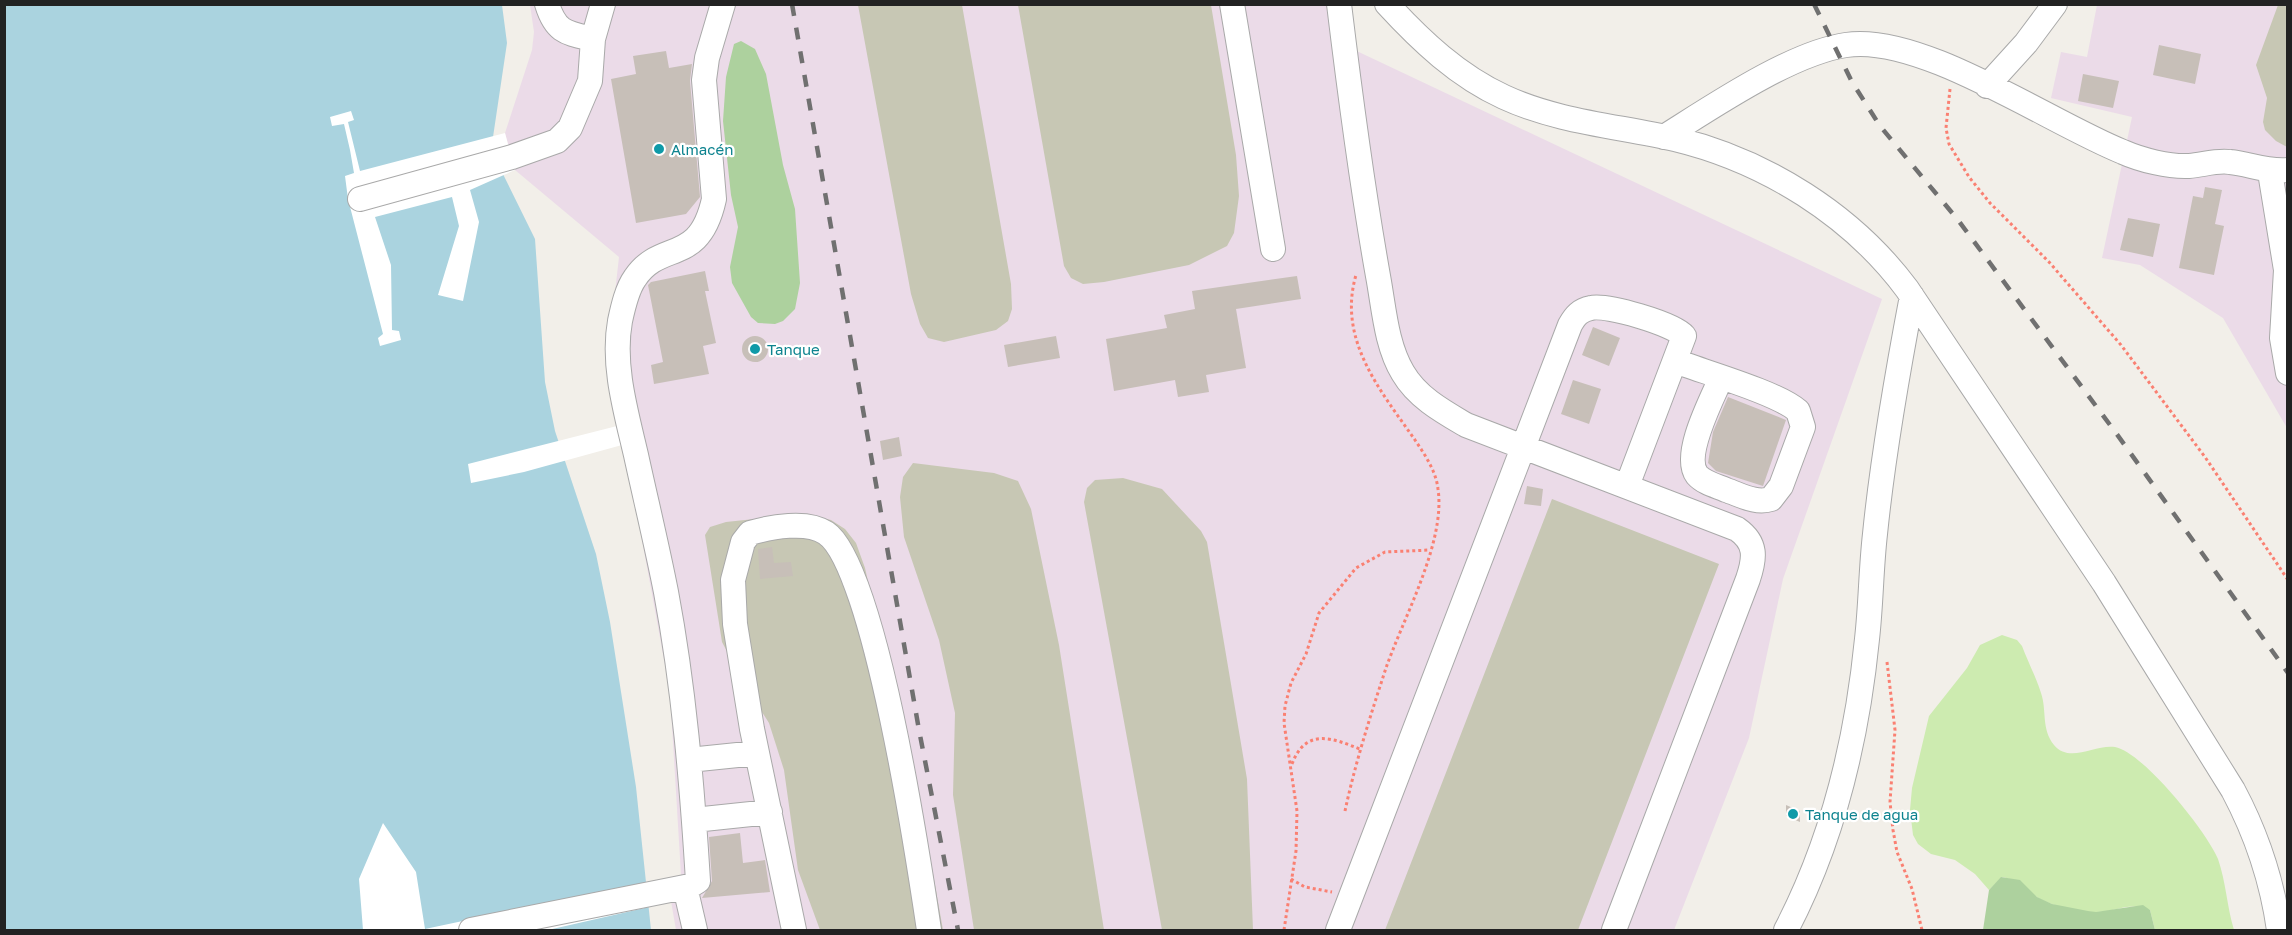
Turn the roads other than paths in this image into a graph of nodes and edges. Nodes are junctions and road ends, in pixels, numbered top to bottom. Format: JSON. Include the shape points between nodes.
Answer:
{"nodes":[{"id":1,"x":547,"y":4,"type":"edge"},
{"id":2,"x":603,"y":4,"type":"edge"},
{"id":3,"x":723,"y":4,"type":"edge"},
{"id":4,"x":1233,"y":4,"type":"edge"},
{"id":5,"x":1339,"y":4,"type":"edge"},
{"id":6,"x":1387,"y":4,"type":"edge"},
{"id":7,"x":2055,"y":4,"type":"edge"},
{"id":8,"x":593,"y":39,"type":"junction"},
{"id":9,"x":1987,"y":86,"type":"junction"},
{"id":10,"x":1664,"y":137,"type":"junction"},
{"id":11,"x":2279,"y":171,"type":"edge"},
{"id":12,"x":360,"y":199,"type":"dead end"},
{"id":13,"x":1273,"y":249,"type":"dead end"},
{"id":14,"x":1912,"y":296,"type":"junction"},
{"id":15,"x":1675,"y":361,"type":"junction"},
{"id":16,"x":2288,"y":373,"type":"edge"},
{"id":17,"x":1721,"y":378,"type":"junction"},
{"id":18,"x":1523,"y":448,"type":"junction"},
{"id":19,"x":1627,"y":486,"type":"junction"},
{"id":20,"x":757,"y":753,"type":"junction"},
{"id":21,"x":689,"y":760,"type":"junction"},
{"id":22,"x":770,"y":812,"type":"junction"},
{"id":23,"x":694,"y":820,"type":"junction"},
{"id":24,"x":685,"y":887,"type":"junction"},
{"id":25,"x":471,"y":930,"type":"edge"},
{"id":26,"x":695,"y":930,"type":"edge"},
{"id":27,"x":794,"y":930,"type":"edge"},
{"id":28,"x":929,"y":930,"type":"edge"},
{"id":29,"x":1338,"y":930,"type":"edge"},
{"id":30,"x":1614,"y":930,"type":"edge"},
{"id":31,"x":1786,"y":930,"type":"edge"},
{"id":32,"x":2279,"y":930,"type":"edge"}],
"edges":[{"from":1,"to":8,"type":"street","via":[[557,27]]},
{"from":2,"to":8,"type":"street"},
{"from":3,"to":21,"type":"street","via":[[705,67],[704,99],[714,199],[711,215],[696,239],[653,261],[635,277],[620,321],[618,350],[627,416],[672,627]]},
{"from":4,"to":13,"type":"street"},
{"from":5,"to":18,"type":"street","via":[[1373,249],[1396,360],[1410,384],[1434,406]]},
{"from":6,"to":10,"type":"street","via":[[1437,54],[1482,86],[1559,116]]},
{"from":7,"to":9,"type":"street"},
{"from":8,"to":12,"type":"street","via":[[590,81],[577,115],[557,141]]},
{"from":9,"to":10,"type":"street","via":[[1893,49],[1858,44],[1837,46],[1746,87]]},
{"from":9,"to":11,"type":"street","via":[[2124,153],[2168,164],[2188,166],[2218,161]]},
{"from":10,"to":14,"type":"street","via":[[1739,161],[1802,192],[1872,246]]},
{"from":11,"to":16,"type":"street","via":[[2286,270],[2282,338]]},
{"from":14,"to":31,"type":"street","via":[[1888,426],[1867,639],[1851,743],[1832,824]]},
{"from":14,"to":32,"type":"street","via":[[2104,583],[2233,790],[2270,878]]},
{"from":15,"to":17,"type":"street"},
{"from":15,"to":18,"type":"street","via":[[1683,333],[1616,310],[1598,306],[1583,310],[1570,325]]},
{"from":15,"to":19,"type":"street"},
{"from":17,"to":17,"type":"street","via":[[1693,450],[1695,470],[1710,483],[1759,501],[1771,499],[1781,486],[1803,427],[1801,417],[1781,400]]},
{"from":18,"to":19,"type":"street"},
{"from":18,"to":29,"type":"street"},
{"from":19,"to":30,"type":"street","via":[[1737,529],[1750,540],[1754,556]]},
{"from":20,"to":21,"type":"street"},
{"from":20,"to":22,"type":"street"},
{"from":20,"to":28,"type":"street","via":[[735,624],[733,580],[738,556],[750,533],[816,528],[837,544],[871,633],[893,720]]},
{"from":21,"to":23,"type":"street"},
{"from":22,"to":23,"type":"street"},
{"from":22,"to":27,"type":"street"},
{"from":23,"to":24,"type":"street","via":[[699,881]]},
{"from":24,"to":25,"type":"street"},
{"from":24,"to":26,"type":"street"}]}
